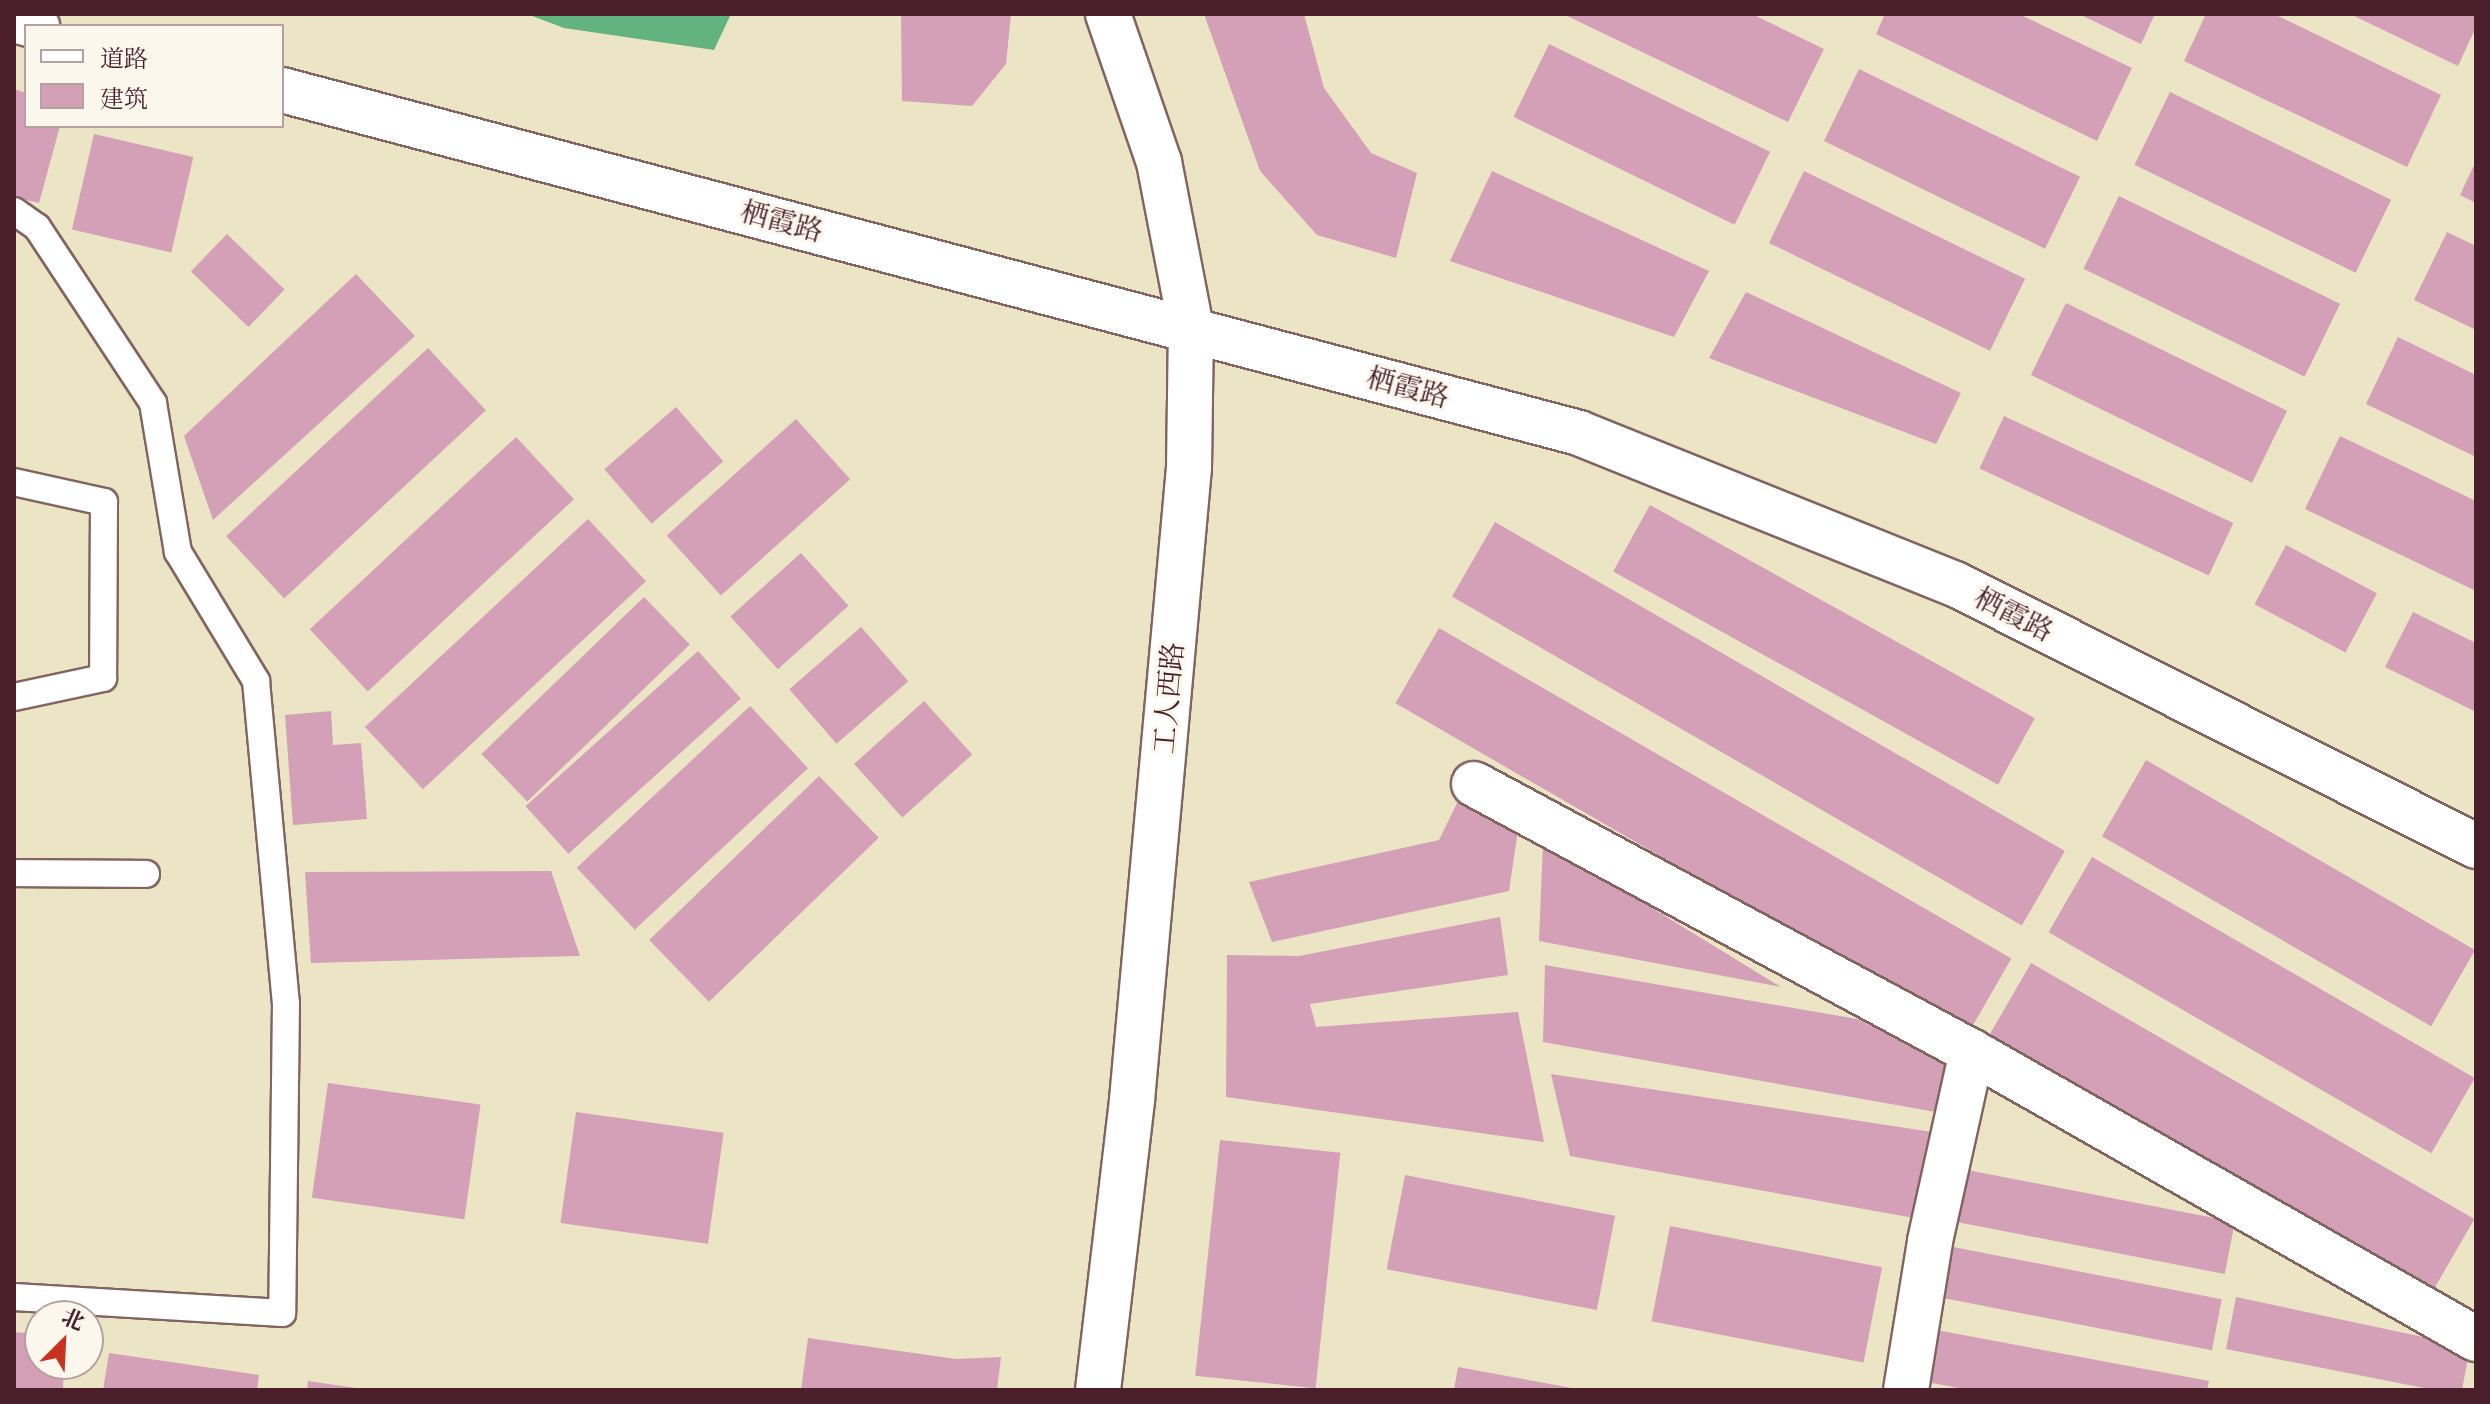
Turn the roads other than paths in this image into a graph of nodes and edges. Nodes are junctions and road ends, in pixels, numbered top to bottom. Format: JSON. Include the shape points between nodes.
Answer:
{"nodes":[{"id":1,"x":1108,"y":14,"type":"edge"},
{"id":2,"x":284,"y":91,"type":"edge"},
{"id":3,"x":14,"y":211,"type":"edge"},
{"id":4,"x":1191,"y":328,"type":"junction"},
{"id":5,"x":14,"y":482,"type":"edge"},
{"id":6,"x":14,"y":697,"type":"edge"},
{"id":7,"x":1474,"y":784,"type":"dead end"},
{"id":8,"x":2476,"y":846,"type":"edge"},
{"id":9,"x":14,"y":873,"type":"edge"},
{"id":10,"x":146,"y":874,"type":"dead end"},
{"id":11,"x":1972,"y":1052,"type":"junction"},
{"id":12,"x":14,"y":1297,"type":"edge"},
{"id":13,"x":2476,"y":1339,"type":"edge"},
{"id":14,"x":1098,"y":1390,"type":"edge"},
{"id":15,"x":1906,"y":1390,"type":"edge"}],
"edges":[{"from":1,"to":4,"type":"street","name":"工人西路","via":[[1159,162]]},
{"from":2,"to":4,"type":"street","name":"栖霞路"},
{"from":3,"to":12,"type":"lane","via":[[37,227],[153,403],[178,552],[256,681],[286,1018],[282,1313]]},
{"from":4,"to":8,"type":"street","name":"栖霞路","via":[[1579,433],[1955,584]]},
{"from":4,"to":14,"type":"street","name":"工人西路","via":[[1189,468],[1132,1100]]},
{"from":5,"to":6,"type":"lane","via":[[104,502],[104,531],[103,678]]},
{"from":7,"to":11,"type":"street"},
{"from":9,"to":10,"type":"lane"},
{"from":11,"to":13,"type":"street"},
{"from":11,"to":15,"type":"street","via":[[1930,1241]]}]}
